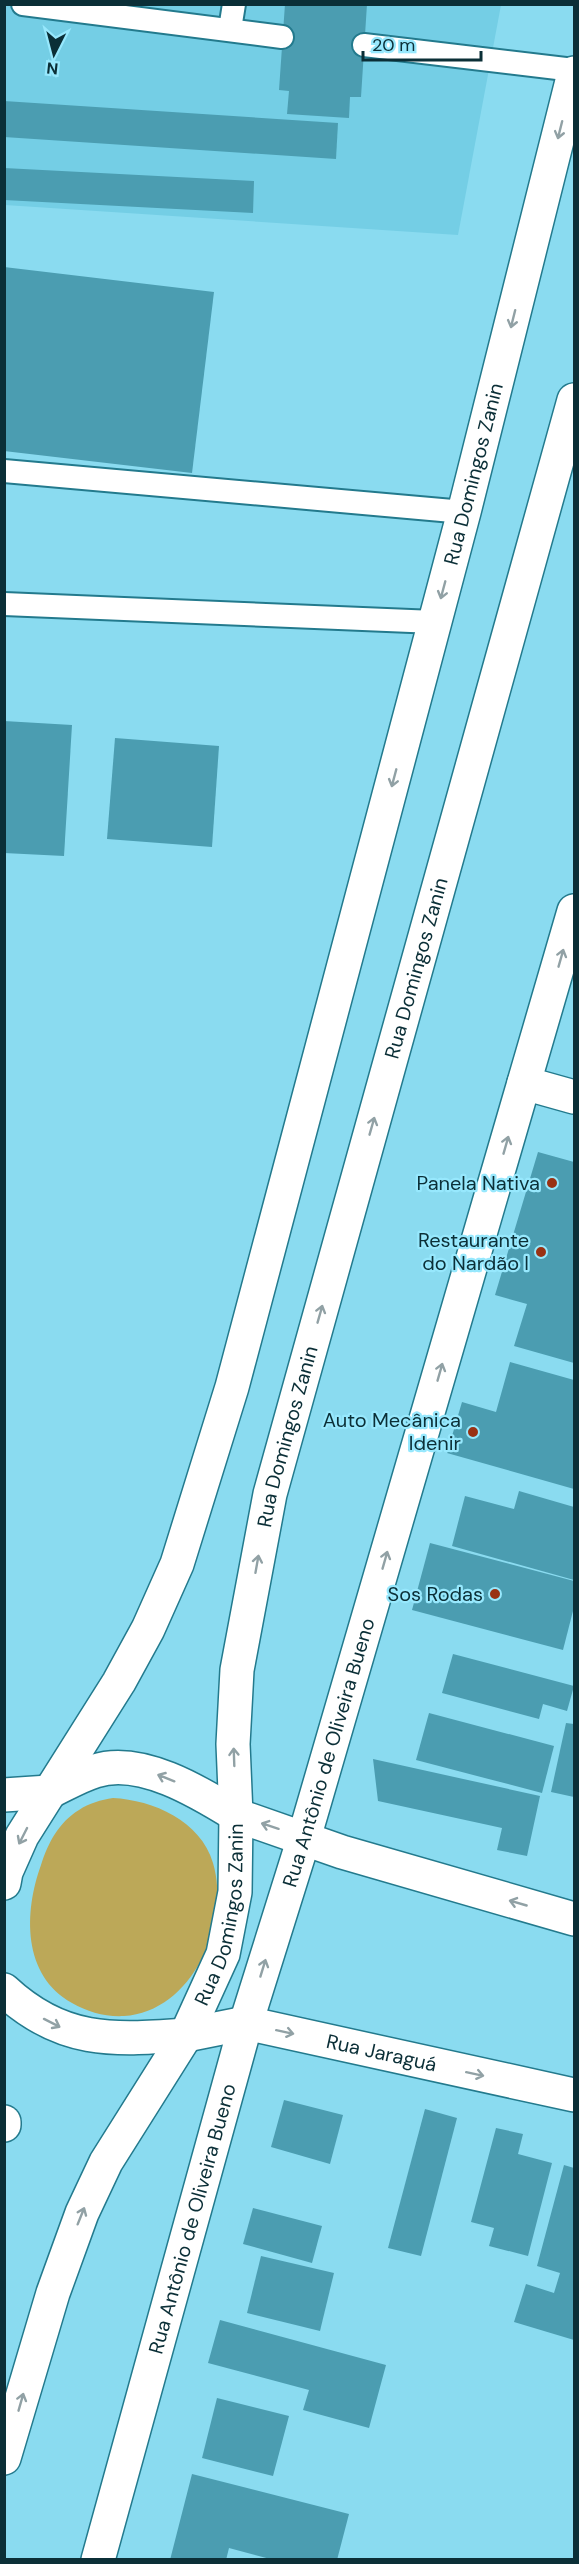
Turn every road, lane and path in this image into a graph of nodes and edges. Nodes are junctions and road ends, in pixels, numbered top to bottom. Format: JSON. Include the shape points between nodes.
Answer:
{"nodes":[{"id":1,"x":23,"y":4,"type":"edge"},
{"id":2,"x":234,"y":4,"type":"edge"},
{"id":3,"x":230,"y":29,"type":"junction"},
{"id":4,"x":282,"y":37,"type":"dead end"},
{"id":5,"x":364,"y":45,"type":"dead end"},
{"id":6,"x":574,"y":72,"type":"edge"},
{"id":7,"x":574,"y":400,"type":"edge"},
{"id":8,"x":4,"y":471,"type":"edge"},
{"id":9,"x":464,"y":512,"type":"junction"},
{"id":10,"x":4,"y":604,"type":"edge"},
{"id":11,"x":435,"y":622,"type":"junction"},
{"id":12,"x":574,"y":911,"type":"edge"},
{"id":13,"x":524,"y":1083,"type":"junction"},
{"id":14,"x":574,"y":1097,"type":"edge"},
{"id":15,"x":49,"y":1792,"type":"junction"},
{"id":16,"x":4,"y":1795,"type":"edge"},
{"id":17,"x":236,"y":1815,"type":"junction"},
{"id":18,"x":304,"y":1838,"type":"junction"},
{"id":19,"x":4,"y":1883,"type":"edge"},
{"id":20,"x":574,"y":1919,"type":"edge"},
{"id":21,"x":4,"y":1990,"type":"edge"},
{"id":22,"x":246,"y":2023,"type":"junction"},
{"id":23,"x":186,"y":2035,"type":"junction"},
{"id":24,"x":574,"y":2095,"type":"edge"},
{"id":25,"x":4,"y":2458,"type":"edge"},
{"id":26,"x":98,"y":2559,"type":"edge"}],
"edges":[{"from":1,"to":3,"type":"lane"},
{"from":2,"to":3,"type":"lane"},
{"from":3,"to":4,"type":"lane"},
{"from":5,"to":6,"type":"lane"},
{"from":6,"to":9,"type":"main road","name":"Rua Domingos Zanin","one_way":true},
{"from":17,"to":7,"type":"main road","name":"Rua Domingos Zanin","one_way":true,"via":[[233,1744],[237,1670],[270,1494]]},
{"from":8,"to":9,"type":"lane"},
{"from":9,"to":11,"type":"main road","name":"Rua Domingos Zanin","one_way":true},
{"from":10,"to":11,"type":"lane"},
{"from":11,"to":15,"type":"main road","name":"Rua Domingos Zanin","one_way":true,"via":[[232,1387],[177,1564],[119,1682]]},
{"from":13,"to":12,"type":"main road","name":"Rua Antônio de Oliveira Bueno","one_way":true},
{"from":13,"to":14,"type":"main road"},
{"from":18,"to":13,"type":"main road","name":"Rua Antônio de Oliveira Bueno","one_way":true},
{"from":15,"to":16,"type":"main road"},
{"from":17,"to":15,"type":"main road","one_way":true,"via":[[195,1790],[154,1773],[126,1769],[97,1770]]},
{"from":15,"to":19,"type":"main road","name":"Rua Domingos Zanin","one_way":true,"via":[[22,1836]]},
{"from":18,"to":17,"type":"main road","one_way":true},
{"from":17,"to":23,"type":"main road","name":"Rua Domingos Zanin","via":[[235,1892],[223,1954]]},
{"from":20,"to":18,"type":"main road","one_way":true},
{"from":22,"to":18,"type":"main road","name":"Rua Antônio de Oliveira Bueno","one_way":true},
{"from":21,"to":23,"type":"main road","name":"Rua Jaraguá","one_way":true,"via":[[25,2009],[44,2019],[99,2038]]},
{"from":22,"to":23,"type":"main road","name":"Rua Jaraguá"},
{"from":22,"to":24,"type":"main road","name":"Rua Jaraguá","one_way":true},
{"from":22,"to":26,"type":"main road","name":"Rua Antônio de Oliveira Bueno"},
{"from":25,"to":23,"type":"main road","name":"Rua Domingos Zanin","one_way":true,"via":[[53,2293],[82,2213],[106,2162]]}]}
